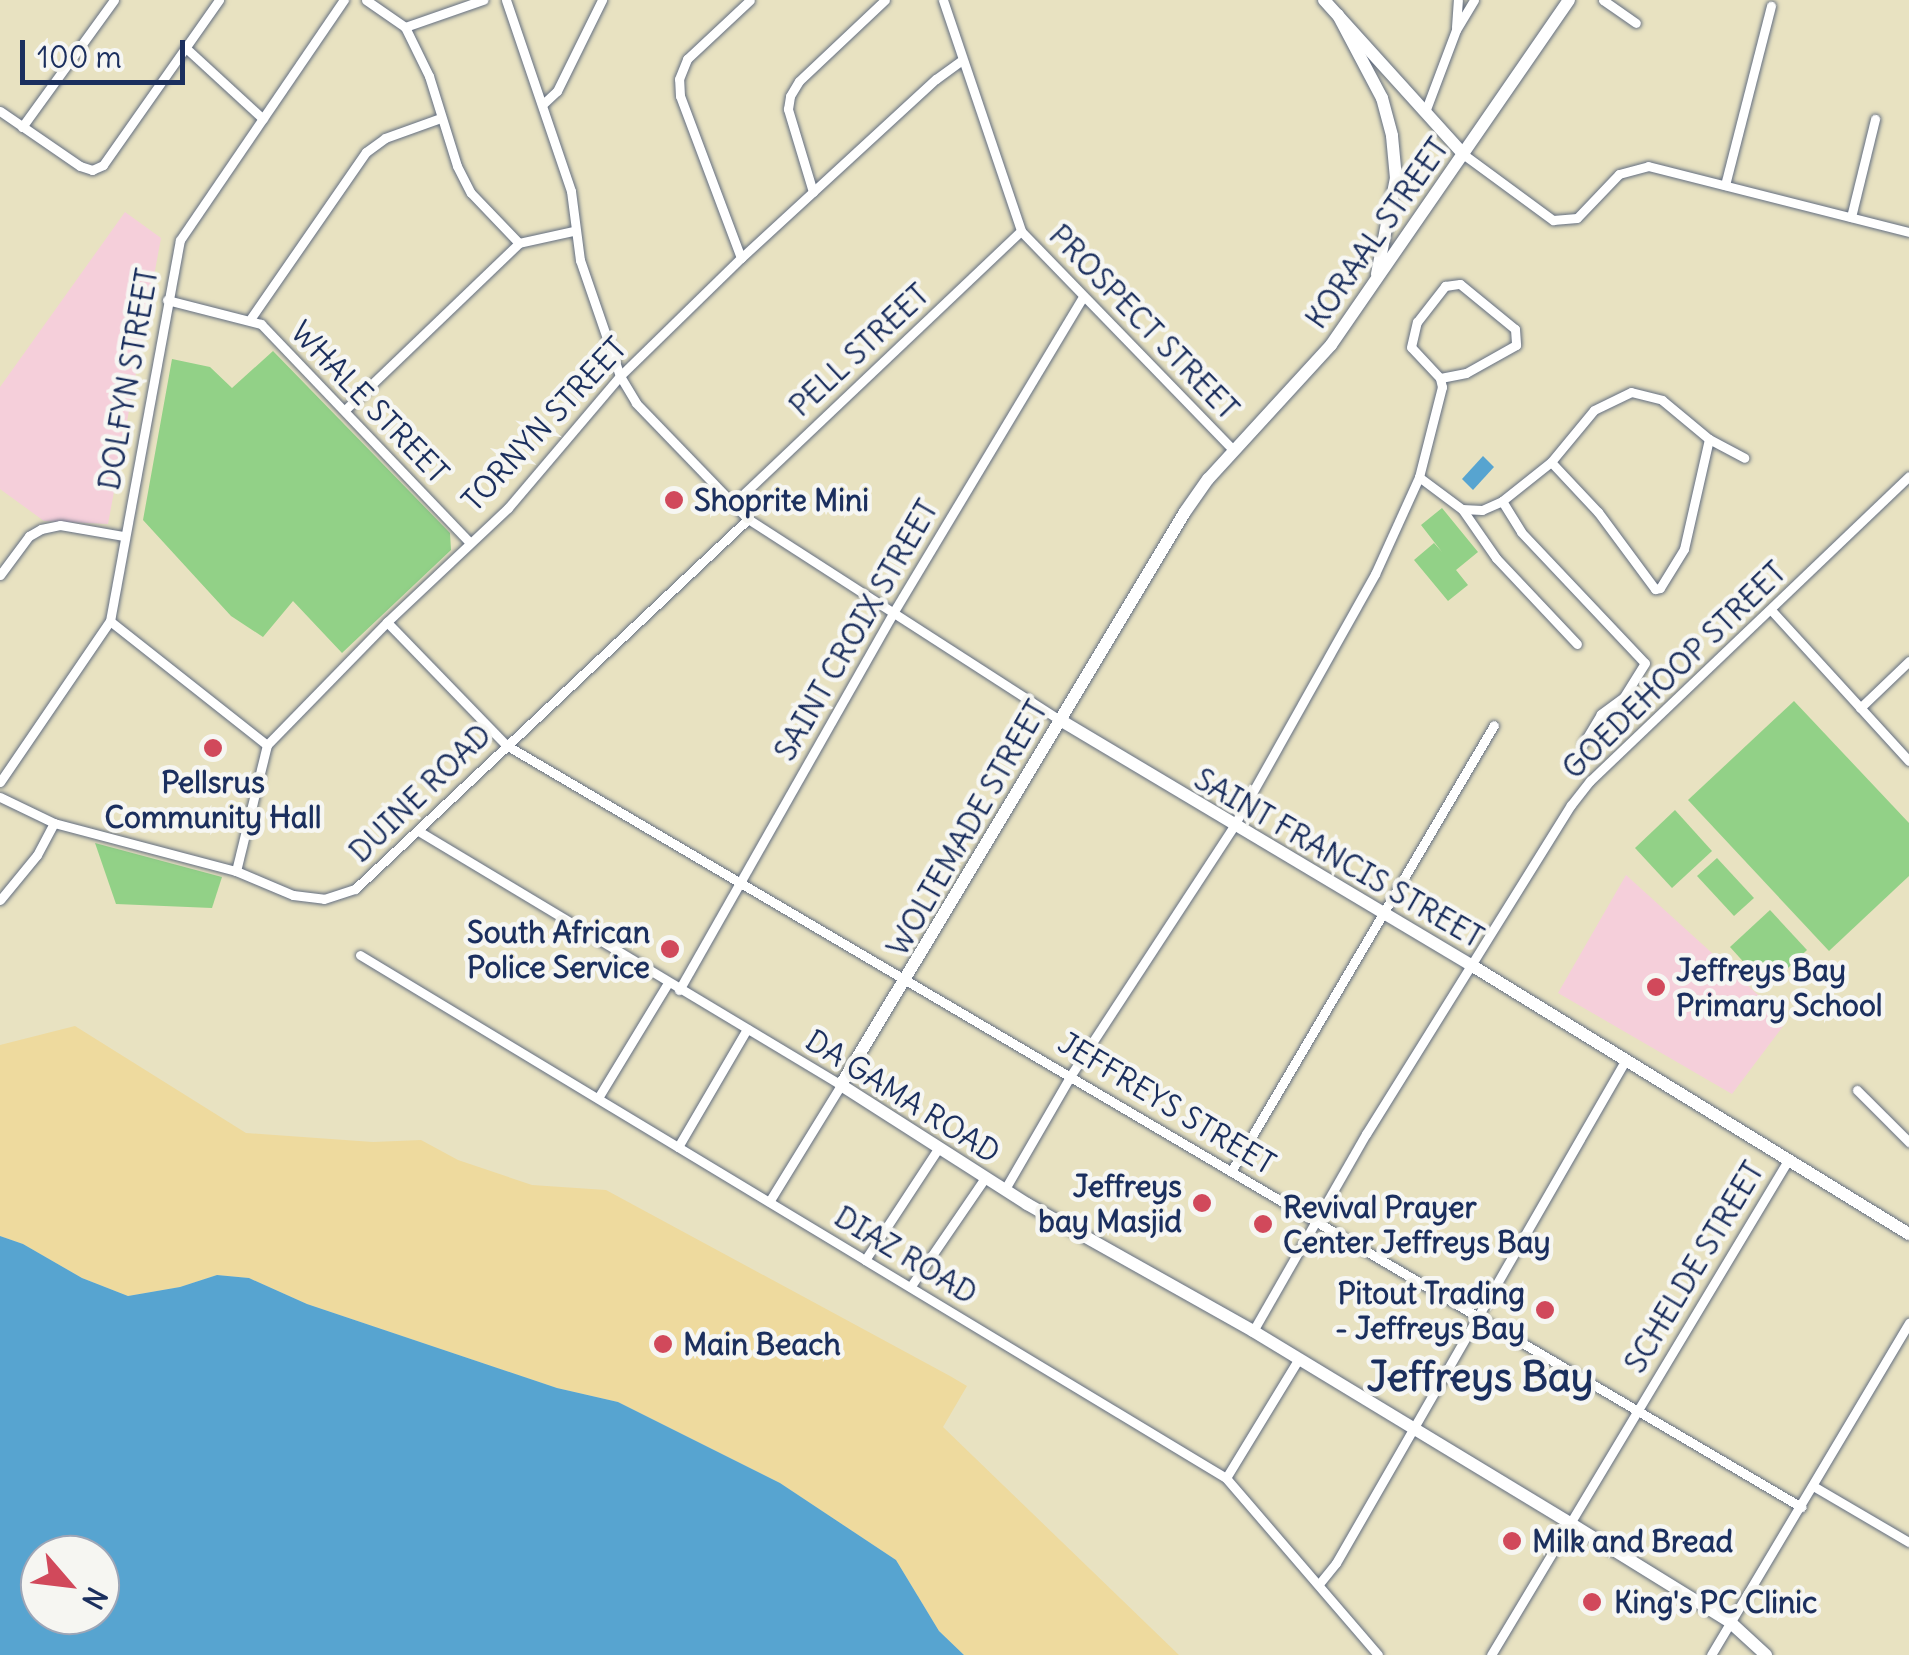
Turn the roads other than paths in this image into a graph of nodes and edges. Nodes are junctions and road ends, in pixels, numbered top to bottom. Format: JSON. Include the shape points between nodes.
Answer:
{"nodes":[{"id":1,"x":114,"y":0,"type":"edge"},
{"id":2,"x":219,"y":0,"type":"edge"},
{"id":3,"x":344,"y":0,"type":"edge"},
{"id":4,"x":366,"y":0,"type":"edge"},
{"id":5,"x":483,"y":0,"type":"edge"},
{"id":6,"x":506,"y":0,"type":"edge"},
{"id":7,"x":602,"y":0,"type":"edge"},
{"id":8,"x":750,"y":0,"type":"edge"},
{"id":9,"x":885,"y":0,"type":"edge"},
{"id":10,"x":942,"y":0,"type":"edge"},
{"id":11,"x":1324,"y":0,"type":"edge"},
{"id":12,"x":1458,"y":0,"type":"edge"},
{"id":13,"x":1474,"y":0,"type":"edge"},
{"id":14,"x":1569,"y":0,"type":"edge"},
{"id":15,"x":1603,"y":0,"type":"edge"},
{"id":16,"x":1771,"y":6,"type":"dead end"},
{"id":17,"x":1338,"y":15,"type":"junction"},
{"id":18,"x":1636,"y":22,"type":"dead end"},
{"id":19,"x":405,"y":27,"type":"junction"},
{"id":20,"x":1456,"y":30,"type":"junction"},
{"id":21,"x":186,"y":49,"type":"junction"},
{"id":22,"x":962,"y":60,"type":"junction"},
{"id":23,"x":543,"y":104,"type":"junction"},
{"id":24,"x":0,"y":111,"type":"edge"},
{"id":25,"x":1425,"y":112,"type":"junction"},
{"id":26,"x":440,"y":118,"type":"junction"},
{"id":27,"x":263,"y":119,"type":"junction"},
{"id":28,"x":1876,"y":120,"type":"dead end"},
{"id":29,"x":22,"y":127,"type":"junction"},
{"id":30,"x":1462,"y":154,"type":"junction"},
{"id":31,"x":1725,"y":186,"type":"junction"},
{"id":32,"x":813,"y":192,"type":"junction"},
{"id":33,"x":1850,"y":217,"type":"junction"},
{"id":34,"x":574,"y":231,"type":"junction"},
{"id":35,"x":1020,"y":231,"type":"junction"},
{"id":36,"x":1909,"y":232,"type":"edge"},
{"id":37,"x":519,"y":243,"type":"junction"},
{"id":38,"x":741,"y":258,"type":"junction"},
{"id":39,"x":1373,"y":286,"type":"junction"},
{"id":40,"x":1082,"y":298,"type":"junction"},
{"id":41,"x":168,"y":300,"type":"junction"},
{"id":42,"x":251,"y":318,"type":"junction"},
{"id":43,"x":620,"y":376,"type":"junction"},
{"id":44,"x":1440,"y":378,"type":"junction"},
{"id":45,"x":345,"y":410,"type":"junction"},
{"id":46,"x":1709,"y":440,"type":"junction"},
{"id":47,"x":1234,"y":450,"type":"junction"},
{"id":48,"x":1744,"y":458,"type":"dead end"},
{"id":49,"x":1551,"y":462,"type":"junction"},
{"id":50,"x":1419,"y":477,"type":"junction"},
{"id":51,"x":1208,"y":479,"type":"joint"},
{"id":52,"x":1908,"y":480,"type":"edge"},
{"id":53,"x":1502,"y":501,"type":"junction"},
{"id":54,"x":732,"y":505,"type":"junction"},
{"id":55,"x":1462,"y":509,"type":"junction"},
{"id":56,"x":748,"y":518,"type":"junction"},
{"id":57,"x":124,"y":536,"type":"junction"},
{"id":58,"x":469,"y":542,"type":"junction"},
{"id":59,"x":0,"y":575,"type":"edge"},
{"id":60,"x":1772,"y":611,"type":"junction"},
{"id":61,"x":892,"y":612,"type":"junction"},
{"id":62,"x":110,"y":621,"type":"junction"},
{"id":63,"x":387,"y":622,"type":"junction"},
{"id":64,"x":1576,"y":644,"type":"dead end"},
{"id":65,"x":1909,"y":661,"type":"edge"},
{"id":66,"x":1860,"y":708,"type":"junction"},
{"id":67,"x":1060,"y":720,"type":"junction"},
{"id":68,"x":1494,"y":725,"type":"dead end"},
{"id":69,"x":1582,"y":744,"type":"dead end"},
{"id":70,"x":506,"y":745,"type":"junction"},
{"id":71,"x":268,"y":746,"type":"junction"},
{"id":72,"x":1909,"y":761,"type":"edge"},
{"id":73,"x":0,"y":782,"type":"edge"},
{"id":74,"x":0,"y":797,"type":"edge"},
{"id":75,"x":54,"y":823,"type":"junction"},
{"id":76,"x":1232,"y":827,"type":"junction"},
{"id":77,"x":420,"y":832,"type":"junction"},
{"id":78,"x":236,"y":871,"type":"junction"},
{"id":79,"x":742,"y":880,"type":"junction"},
{"id":80,"x":0,"y":900,"type":"edge"},
{"id":81,"x":1382,"y":914,"type":"junction"},
{"id":82,"x":360,"y":955,"type":"dead end"},
{"id":83,"x":1472,"y":965,"type":"junction"},
{"id":84,"x":908,"y":978,"type":"junction"},
{"id":85,"x":668,"y":982,"type":"junction"},
{"id":86,"x":679,"y":990,"type":"junction"},
{"id":87,"x":747,"y":1029,"type":"junction"},
{"id":88,"x":1625,"y":1061,"type":"junction"},
{"id":89,"x":1071,"y":1075,"type":"junction"},
{"id":90,"x":842,"y":1085,"type":"junction"},
{"id":91,"x":1857,"y":1090,"type":"dead end"},
{"id":92,"x":598,"y":1098,"type":"junction"},
{"id":93,"x":1909,"y":1142,"type":"edge"},
{"id":94,"x":678,"y":1146,"type":"junction"},
{"id":95,"x":938,"y":1148,"type":"junction"},
{"id":96,"x":1786,"y":1162,"type":"junction"},
{"id":97,"x":1232,"y":1170,"type":"junction"},
{"id":98,"x":985,"y":1178,"type":"junction"},
{"id":99,"x":1004,"y":1189,"type":"junction"},
{"id":100,"x":769,"y":1202,"type":"junction"},
{"id":101,"x":1317,"y":1221,"type":"junction"},
{"id":102,"x":1909,"y":1234,"type":"edge"},
{"id":103,"x":866,"y":1260,"type":"junction"},
{"id":104,"x":910,"y":1286,"type":"junction"},
{"id":105,"x":1480,"y":1315,"type":"junction"},
{"id":106,"x":1909,"y":1323,"type":"edge"},
{"id":107,"x":1253,"y":1331,"type":"junction"},
{"id":108,"x":1298,"y":1360,"type":"junction"},
{"id":109,"x":1636,"y":1410,"type":"junction"},
{"id":110,"x":1413,"y":1428,"type":"junction"},
{"id":111,"x":1226,"y":1478,"type":"junction"},
{"id":112,"x":1813,"y":1486,"type":"junction"},
{"id":113,"x":1801,"y":1507,"type":"junction"},
{"id":114,"x":1570,"y":1523,"type":"junction"},
{"id":115,"x":1909,"y":1542,"type":"edge"},
{"id":116,"x":1320,"y":1584,"type":"junction"},
{"id":117,"x":1730,"y":1622,"type":"junction"},
{"id":118,"x":1378,"y":1655,"type":"edge"},
{"id":119,"x":1491,"y":1655,"type":"edge"},
{"id":120,"x":1711,"y":1655,"type":"edge"},
{"id":121,"x":1766,"y":1655,"type":"edge"}],
"edges":[{"from":1,"to":29,"type":"street"},
{"from":2,"to":21,"type":"street"},
{"from":3,"to":27,"type":"street","name":"DOLFYN STREET"},
{"from":4,"to":19,"type":"street"},
{"from":5,"to":19,"type":"street"},
{"from":6,"to":23,"type":"street","name":"SAINT FRANCIS STREET"},
{"from":7,"to":23,"type":"street","via":[[557,91]]},
{"from":8,"to":38,"type":"street","via":[[687,59],[679,78]]},
{"from":9,"to":32,"type":"street","via":[[790,96],[788,110]]},
{"from":10,"to":22,"type":"street","name":"PROSPECT STREET"},
{"from":11,"to":17,"type":"street"},
{"from":12,"to":20,"type":"street"},
{"from":13,"to":20,"type":"street"},
{"from":14,"to":30,"type":"street","name":"KORAAL STREET"},
{"from":15,"to":18,"type":"street"},
{"from":16,"to":31,"type":"street"},
{"from":17,"to":25,"type":"street"},
{"from":17,"to":39,"type":"street","via":[[1382,98],[1392,136],[1396,178]]},
{"from":19,"to":26,"type":"street"},
{"from":20,"to":25,"type":"street"},
{"from":21,"to":27,"type":"street"},
{"from":21,"to":29,"type":"street","via":[[104,165],[92,170]]},
{"from":22,"to":32,"type":"street","name":"TORNYN STREET"},
{"from":22,"to":35,"type":"street","name":"PROSPECT STREET"},
{"from":23,"to":34,"type":"street","name":"SAINT FRANCIS STREET","via":[[571,191]]},
{"from":24,"to":29,"type":"street"},
{"from":25,"to":30,"type":"street"},
{"from":26,"to":37,"type":"street","via":[[470,193]]},
{"from":26,"to":42,"type":"street","via":[[384,138],[366,152]]},
{"from":27,"to":41,"type":"street","name":"DOLFYN STREET","via":[[180,240]]},
{"from":28,"to":33,"type":"street"},
{"from":30,"to":31,"type":"street","via":[[1553,220],[1566,222],[1590,210],[1630,168],[1648,166]]},
{"from":30,"to":39,"type":"street","name":"KORAAL STREET"},
{"from":31,"to":33,"type":"street"},
{"from":32,"to":38,"type":"street","name":"TORNYN STREET"},
{"from":33,"to":36,"type":"street"},
{"from":34,"to":37,"type":"street"},
{"from":34,"to":43,"type":"street","name":"SAINT FRANCIS STREET"},
{"from":35,"to":40,"type":"street","name":"PROSPECT STREET"},
{"from":35,"to":54,"type":"street","name":"PELL STREET"},
{"from":37,"to":45,"type":"street"},
{"from":38,"to":43,"type":"street","name":"TORNYN STREET"},
{"from":39,"to":47,"type":"street","name":"KORAAL STREET","via":[[1330,345]]},
{"from":40,"to":47,"type":"street","name":"PROSPECT STREET"},
{"from":40,"to":61,"type":"street","name":"SAINT CROIX STREET"},
{"from":41,"to":42,"type":"street","name":"WHALE STREET"},
{"from":41,"to":57,"type":"street","name":"DOLFYN STREET"},
{"from":42,"to":45,"type":"street","name":"WHALE STREET"},
{"from":43,"to":54,"type":"street","name":"SAINT FRANCIS STREET","via":[[636,403]]},
{"from":43,"to":58,"type":"street","name":"TORNYN STREET","via":[[508,508]]},
{"from":44,"to":44,"type":"street","via":[[1412,348],[1417,322],[1445,286],[1460,284],[1514,330],[1516,345],[1466,373]]},
{"from":44,"to":50,"type":"street"},
{"from":45,"to":58,"type":"street","name":"WHALE STREET"},
{"from":46,"to":48,"type":"street"},
{"from":46,"to":49,"type":"street","via":[[1662,400],[1631,392],[1594,410]]},
{"from":46,"to":49,"type":"street","via":[[1684,550],[1655,589]]},
{"from":47,"to":51,"type":"street","name":"KORAAL STREET"},
{"from":49,"to":53,"type":"street"},
{"from":50,"to":55,"type":"street"},
{"from":50,"to":76,"type":"street","via":[[1374,574]]},
{"from":51,"to":67,"type":"street","name":"WOLTEMADE STREET"},
{"from":52,"to":60,"type":"street","name":"GOEDEHOOP STREET"},
{"from":53,"to":55,"type":"street"},
{"from":53,"to":69,"type":"street","via":[[1521,532],[1645,663]]},
{"from":54,"to":56,"type":"street","name":"SAINT FRANCIS STREET"},
{"from":55,"to":64,"type":"street","via":[[1496,558]]},
{"from":56,"to":61,"type":"street","name":"SAINT FRANCIS STREET"},
{"from":56,"to":70,"type":"street","name":"DUINE ROAD"},
{"from":57,"to":59,"type":"street","via":[[60,525],[41,529],[28,536]]},
{"from":57,"to":62,"type":"street","name":"DOLFYN STREET"},
{"from":58,"to":63,"type":"street","name":"TORNYN STREET"},
{"from":60,"to":66,"type":"street"},
{"from":60,"to":83,"type":"street","name":"GOEDEHOOP STREET","via":[[1590,781]]},
{"from":61,"to":67,"type":"street","name":"SAINT FRANCIS STREET"},
{"from":61,"to":79,"type":"street","name":"SAINT CROIX STREET"},
{"from":62,"to":71,"type":"street"},
{"from":62,"to":73,"type":"street","name":"DOLFYN STREET"},
{"from":63,"to":70,"type":"street","name":"JEFFREYS STREET"},
{"from":63,"to":71,"type":"street","name":"TORNYN STREET"},
{"from":65,"to":66,"type":"street"},
{"from":66,"to":72,"type":"street"},
{"from":67,"to":76,"type":"street","name":"SAINT FRANCIS STREET"},
{"from":67,"to":84,"type":"street","name":"WOLTEMADE STREET"},
{"from":68,"to":81,"type":"street"},
{"from":70,"to":77,"type":"street","name":"DUINE ROAD"},
{"from":70,"to":79,"type":"street","name":"JEFFREYS STREET"},
{"from":71,"to":78,"type":"street","name":"TORNYN STREET"},
{"from":74,"to":75,"type":"street","name":"DUINE ROAD"},
{"from":75,"to":78,"type":"street","name":"DUINE ROAD"},
{"from":75,"to":80,"type":"street"},
{"from":76,"to":81,"type":"street","name":"SAINT FRANCIS STREET"},
{"from":76,"to":89,"type":"street"},
{"from":77,"to":78,"type":"street","name":"DUINE ROAD","via":[[355,889],[324,899],[293,895]]},
{"from":77,"to":85,"type":"street","name":"DA GAMA ROAD"},
{"from":79,"to":84,"type":"street","name":"JEFFREYS STREET"},
{"from":79,"to":86,"type":"street","name":"SAINT CROIX STREET"},
{"from":81,"to":83,"type":"street","name":"SAINT FRANCIS STREET"},
{"from":81,"to":97,"type":"street"},
{"from":82,"to":92,"type":"street","name":"DIAZ ROAD"},
{"from":83,"to":88,"type":"street","name":"SAINT FRANCIS STREET"},
{"from":83,"to":101,"type":"street","name":"GOEDEHOOP STREET"},
{"from":84,"to":89,"type":"street","name":"JEFFREYS STREET"},
{"from":84,"to":90,"type":"street","name":"WOLTEMADE STREET"},
{"from":85,"to":86,"type":"street","name":"DA GAMA ROAD"},
{"from":85,"to":92,"type":"street"},
{"from":86,"to":87,"type":"street","name":"DA GAMA ROAD"},
{"from":87,"to":90,"type":"street","name":"DA GAMA ROAD"},
{"from":87,"to":94,"type":"street"},
{"from":88,"to":96,"type":"street","name":"SAINT FRANCIS STREET"},
{"from":88,"to":105,"type":"street"},
{"from":89,"to":97,"type":"street","name":"JEFFREYS STREET"},
{"from":89,"to":99,"type":"street"},
{"from":90,"to":95,"type":"street","name":"DA GAMA ROAD"},
{"from":90,"to":100,"type":"street","name":"WOLTEMADE STREET"},
{"from":91,"to":93,"type":"street"},
{"from":92,"to":94,"type":"street","name":"DIAZ ROAD"},
{"from":94,"to":100,"type":"street","name":"DIAZ ROAD"},
{"from":95,"to":98,"type":"street","name":"DA GAMA ROAD"},
{"from":95,"to":103,"type":"street"},
{"from":96,"to":102,"type":"street","name":"SAINT FRANCIS STREET"},
{"from":96,"to":109,"type":"street","name":"SCHELDE STREET"},
{"from":97,"to":101,"type":"street","name":"JEFFREYS STREET"},
{"from":98,"to":99,"type":"street","name":"DA GAMA ROAD"},
{"from":98,"to":104,"type":"street"},
{"from":99,"to":107,"type":"street","name":"DA GAMA ROAD"},
{"from":100,"to":103,"type":"street","name":"DIAZ ROAD"},
{"from":101,"to":105,"type":"street","name":"JEFFREYS STREET"},
{"from":101,"to":107,"type":"street","name":"GOEDEHOOP STREET"},
{"from":103,"to":104,"type":"street","name":"DIAZ ROAD"},
{"from":104,"to":111,"type":"street","name":"DIAZ ROAD"},
{"from":105,"to":109,"type":"street","name":"JEFFREYS STREET"},
{"from":105,"to":110,"type":"street"},
{"from":106,"to":112,"type":"street"},
{"from":107,"to":108,"type":"street","name":"DA GAMA ROAD"},
{"from":108,"to":110,"type":"street","name":"DA GAMA ROAD"},
{"from":108,"to":111,"type":"street"},
{"from":109,"to":113,"type":"street","name":"JEFFREYS STREET"},
{"from":109,"to":114,"type":"street","name":"SCHELDE STREET"},
{"from":110,"to":114,"type":"street","name":"DA GAMA ROAD"},
{"from":110,"to":116,"type":"street"},
{"from":111,"to":116,"type":"street","name":"DIAZ ROAD"},
{"from":112,"to":113,"type":"street"},
{"from":112,"to":115,"type":"street"},
{"from":113,"to":117,"type":"street"},
{"from":114,"to":117,"type":"street","name":"DA GAMA ROAD"},
{"from":114,"to":119,"type":"street","name":"SCHELDE STREET"},
{"from":116,"to":118,"type":"street","name":"DIAZ ROAD"},
{"from":117,"to":120,"type":"street"},
{"from":117,"to":121,"type":"street","name":"DA GAMA ROAD"}]}
